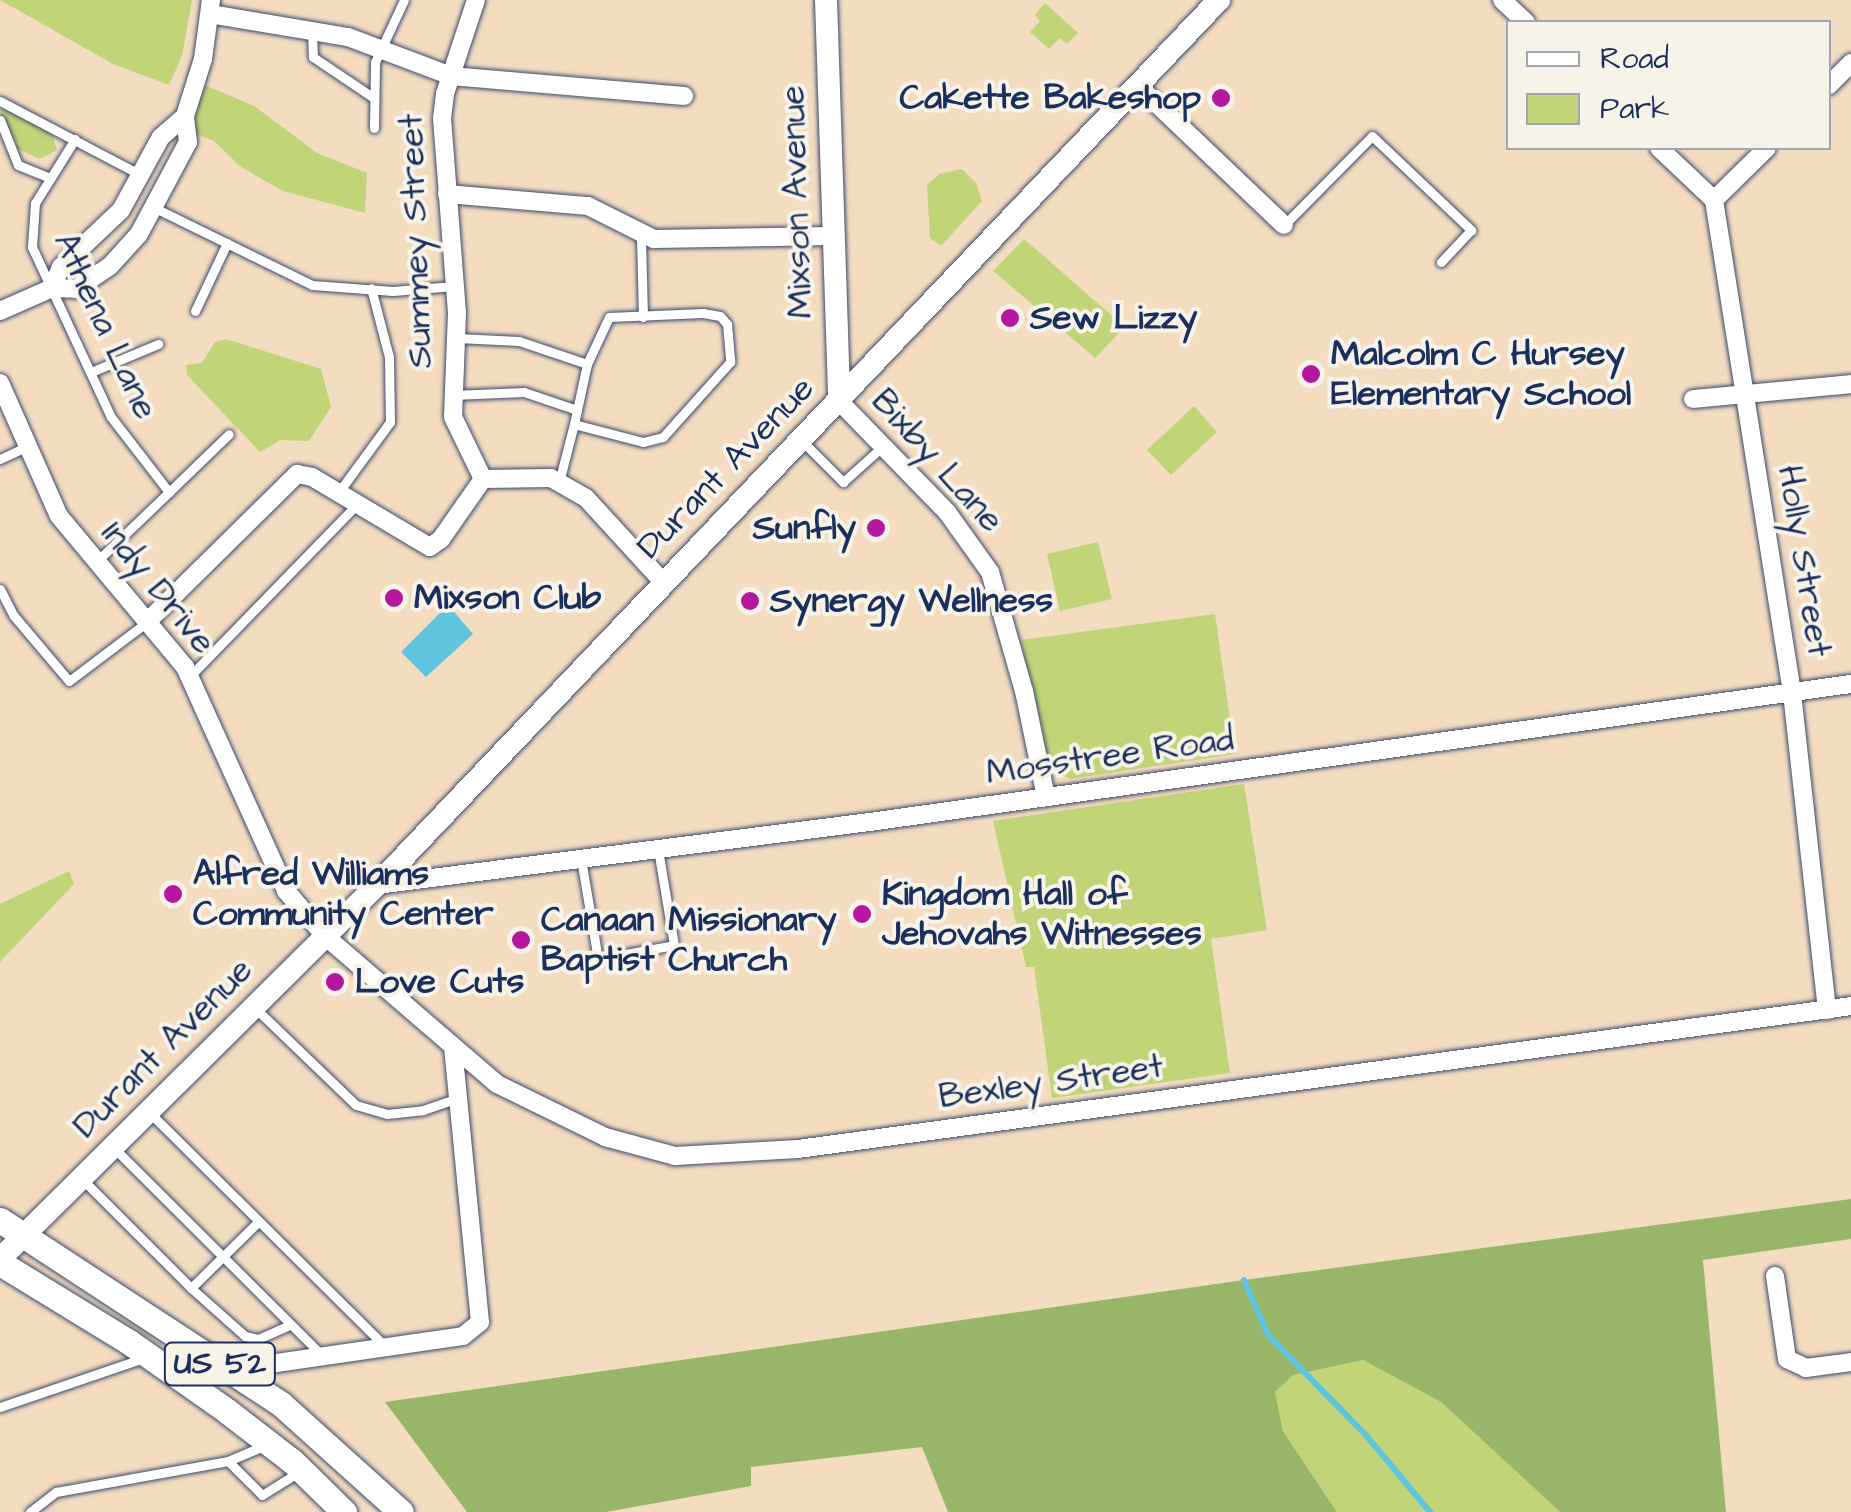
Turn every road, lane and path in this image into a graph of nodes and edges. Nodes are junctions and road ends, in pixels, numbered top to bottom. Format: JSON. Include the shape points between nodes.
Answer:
{"nodes":[{"id":1,"x":404,"y":0,"type":"edge"},
{"id":2,"x":476,"y":0,"type":"edge"},
{"id":3,"x":826,"y":0,"type":"edge"},
{"id":4,"x":1219,"y":0,"type":"edge"},
{"id":5,"x":1502,"y":0,"type":"edge"},
{"id":6,"x":210,"y":7,"type":"edge"},
{"id":7,"x":1524,"y":20,"type":"edge"},
{"id":8,"x":312,"y":30,"type":"junction"},
{"id":9,"x":384,"y":50,"type":"junction"},
{"id":10,"x":1851,"y":63,"type":"edge"},
{"id":11,"x":452,"y":76,"type":"junction"},
{"id":12,"x":1831,"y":83,"type":"edge"},
{"id":13,"x":1139,"y":87,"type":"junction"},
{"id":14,"x":684,"y":96,"type":"dead end"},
{"id":15,"x":374,"y":98,"type":"junction"},
{"id":16,"x":0,"y":101,"type":"edge"},
{"id":17,"x":185,"y":116,"type":"junction"},
{"id":18,"x":0,"y":120,"type":"edge"},
{"id":19,"x":374,"y":128,"type":"dead end"},
{"id":20,"x":75,"y":139,"type":"junction"},
{"id":21,"x":1660,"y":150,"type":"edge"},
{"id":22,"x":1764,"y":150,"type":"edge"},
{"id":23,"x":143,"y":175,"type":"junction"},
{"id":24,"x":50,"y":178,"type":"junction"},
{"id":25,"x":447,"y":194,"type":"junction"},
{"id":26,"x":1714,"y":200,"type":"junction"},
{"id":27,"x":156,"y":208,"type":"junction"},
{"id":28,"x":1284,"y":225,"type":"joint"},
{"id":29,"x":641,"y":236,"type":"junction"},
{"id":30,"x":832,"y":236,"type":"junction"},
{"id":31,"x":227,"y":243,"type":"junction"},
{"id":32,"x":1441,"y":262,"type":"dead end"},
{"id":33,"x":454,"y":286,"type":"junction"},
{"id":34,"x":52,"y":288,"type":"junction"},
{"id":35,"x":372,"y":288,"type":"junction"},
{"id":36,"x":0,"y":311,"type":"edge"},
{"id":37,"x":195,"y":311,"type":"dead end"},
{"id":38,"x":643,"y":317,"type":"junction"},
{"id":39,"x":455,"y":337,"type":"junction"},
{"id":40,"x":158,"y":344,"type":"dead end"},
{"id":41,"x":587,"y":364,"type":"junction"},
{"id":42,"x":91,"y":372,"type":"junction"},
{"id":43,"x":0,"y":383,"type":"edge"},
{"id":44,"x":1851,"y":384,"type":"edge"},
{"id":45,"x":1746,"y":395,"type":"junction"},
{"id":46,"x":452,"y":396,"type":"junction"},
{"id":47,"x":1693,"y":399,"type":"dead end"},
{"id":48,"x":839,"y":401,"type":"junction"},
{"id":49,"x":577,"y":410,"type":"junction"},
{"id":50,"x":574,"y":424,"type":"junction"},
{"id":51,"x":229,"y":434,"type":"dead end"},
{"id":52,"x":801,"y":440,"type":"junction"},
{"id":53,"x":28,"y":446,"type":"junction"},
{"id":54,"x":883,"y":446,"type":"junction"},
{"id":55,"x":0,"y":458,"type":"edge"},
{"id":56,"x":482,"y":479,"type":"junction"},
{"id":57,"x":559,"y":482,"type":"junction"},
{"id":58,"x":169,"y":492,"type":"junction"},
{"id":59,"x":338,"y":492,"type":"junction"},
{"id":60,"x":357,"y":504,"type":"junction"},
{"id":61,"x":96,"y":562,"type":"junction"},
{"id":62,"x":664,"y":583,"type":"junction"},
{"id":63,"x":0,"y":589,"type":"edge"},
{"id":64,"x":147,"y":622,"type":"junction"},
{"id":65,"x":190,"y":676,"type":"junction"},
{"id":66,"x":1851,"y":684,"type":"edge"},
{"id":67,"x":1792,"y":693,"type":"junction"},
{"id":68,"x":1046,"y":797,"type":"junction"},
{"id":69,"x":658,"y":849,"type":"junction"},
{"id":70,"x":580,"y":859,"type":"junction"},
{"id":71,"x":376,"y":885,"type":"junction"},
{"id":72,"x":326,"y":936,"type":"junction"},
{"id":73,"x":1851,"y":1006,"type":"edge"},
{"id":74,"x":254,"y":1007,"type":"junction"},
{"id":75,"x":1827,"y":1010,"type":"junction"},
{"id":76,"x":453,"y":1048,"type":"junction"},
{"id":77,"x":458,"y":1098,"type":"junction"},
{"id":78,"x":149,"y":1112,"type":"junction"},
{"id":79,"x":113,"y":1147,"type":"junction"},
{"id":80,"x":81,"y":1178,"type":"junction"},
{"id":81,"x":0,"y":1220,"type":"edge"},
{"id":82,"x":259,"y":1221,"type":"junction"},
{"id":83,"x":25,"y":1234,"type":"junction"},
{"id":84,"x":223,"y":1256,"type":"junction"},
{"id":85,"x":0,"y":1261,"type":"edge"},
{"id":86,"x":1775,"y":1276,"type":"dead end"},
{"id":87,"x":191,"y":1288,"type":"junction"},
{"id":88,"x":291,"y":1324,"type":"junction"},
{"id":89,"x":386,"y":1348,"type":"junction"},
{"id":90,"x":150,"y":1356,"type":"junction"},
{"id":91,"x":323,"y":1356,"type":"junction"},
{"id":92,"x":1851,"y":1362,"type":"edge"},
{"id":93,"x":228,"y":1370,"type":"junction"},
{"id":94,"x":0,"y":1407,"type":"edge"},
{"id":95,"x":269,"y":1444,"type":"junction"},
{"id":96,"x":228,"y":1461,"type":"junction"},
{"id":97,"x":301,"y":1470,"type":"junction"},
{"id":98,"x":30,"y":1512,"type":"edge"},
{"id":99,"x":344,"y":1512,"type":"edge"},
{"id":100,"x":401,"y":1512,"type":"edge"}],
"edges":[{"from":1,"to":9,"type":"lane"},
{"from":2,"to":11,"type":"street","name":"Summey Street"},
{"from":3,"to":30,"type":"street","name":"Mixson Avenue"},
{"from":4,"to":13,"type":"street","name":"Durant Avenue"},
{"from":5,"to":7,"type":"street"},
{"from":6,"to":8,"type":"street"},
{"from":6,"to":17,"type":"street"},
{"from":8,"to":9,"type":"street"},
{"from":8,"to":15,"type":"lane","via":[[310,49],[317,60]]},
{"from":9,"to":11,"type":"street"},
{"from":9,"to":15,"type":"lane","via":[[374,68]]},
{"from":10,"to":12,"type":"street"},
{"from":11,"to":14,"type":"street"},
{"from":11,"to":25,"type":"street","name":"Summey Street","via":[[442,106]]},
{"from":13,"to":28,"type":"street"},
{"from":13,"to":48,"type":"street","name":"Durant Avenue"},
{"from":15,"to":19,"type":"lane"},
{"from":16,"to":20,"type":"lane"},
{"from":17,"to":23,"type":"street","via":[[165,132]]},
{"from":17,"to":27,"type":"street","via":[[186,148]]},
{"from":18,"to":24,"type":"lane","via":[[18,165]]},
{"from":20,"to":23,"type":"lane"},
{"from":20,"to":24,"type":"lane","name":"Athena Lane"},
{"from":21,"to":26,"type":"street"},
{"from":22,"to":26,"type":"street"},
{"from":23,"to":34,"type":"street","via":[[110,224],[61,267]]},
{"from":24,"to":34,"type":"lane","name":"Athena Lane","via":[[34,203],[30,240]]},
{"from":25,"to":29,"type":"street","via":[[588,206]]},
{"from":25,"to":33,"type":"street","name":"Summey Street"},
{"from":26,"to":45,"type":"street","name":"Holly Street"},
{"from":27,"to":31,"type":"lane"},
{"from":27,"to":34,"type":"street","via":[[126,250],[93,279],[70,291]]},
{"from":28,"to":32,"type":"lane","via":[[1372,136],[1471,230]]},
{"from":29,"to":30,"type":"street"},
{"from":29,"to":38,"type":"lane"},
{"from":30,"to":48,"type":"street","name":"Mixson Avenue"},
{"from":31,"to":35,"type":"lane","via":[[312,285]]},
{"from":31,"to":37,"type":"lane"},
{"from":33,"to":35,"type":"lane"},
{"from":33,"to":39,"type":"street","name":"Summey Street"},
{"from":34,"to":36,"type":"street"},
{"from":34,"to":42,"type":"lane","name":"Athena Lane"},
{"from":35,"to":59,"type":"lane","via":[[390,357],[390,422]]},
{"from":38,"to":41,"type":"lane","via":[[609,317]]},
{"from":38,"to":50,"type":"lane","via":[[720,316],[729,332],[726,369],[654,442]]},
{"from":39,"to":41,"type":"lane","via":[[519,340]]},
{"from":39,"to":46,"type":"street","name":"Summey Street"},
{"from":40,"to":42,"type":"lane"},
{"from":41,"to":49,"type":"lane"},
{"from":42,"to":58,"type":"lane","name":"Athena Lane","via":[[118,431]]},
{"from":43,"to":53,"type":"street","name":"Indy Drive"},
{"from":44,"to":45,"type":"street"},
{"from":45,"to":47,"type":"street"},
{"from":45,"to":67,"type":"street","name":"Holly Street"},
{"from":46,"to":49,"type":"lane","via":[[524,392]]},
{"from":46,"to":56,"type":"street","name":"Summey Street","via":[[460,439]]},
{"from":48,"to":52,"type":"street","name":"Durant Avenue"},
{"from":48,"to":54,"type":"street","name":"Bixby Lane"},
{"from":49,"to":50,"type":"lane"},
{"from":50,"to":57,"type":"lane"},
{"from":51,"to":58,"type":"lane"},
{"from":52,"to":54,"type":"lane","via":[[842,482]]},
{"from":52,"to":62,"type":"street","name":"Durant Avenue"},
{"from":53,"to":55,"type":"lane"},
{"from":53,"to":61,"type":"street","name":"Indy Drive","via":[[59,516]]},
{"from":54,"to":68,"type":"street","name":"Bixby Lane","via":[[962,530],[990,572]]},
{"from":56,"to":57,"type":"street","via":[[534,476]]},
{"from":56,"to":60,"type":"street","via":[[430,547]]},
{"from":57,"to":62,"type":"street","via":[[586,498]]},
{"from":58,"to":61,"type":"lane"},
{"from":59,"to":60,"type":"street"},
{"from":59,"to":64,"type":"street","via":[[312,477],[290,478]]},
{"from":60,"to":65,"type":"lane"},
{"from":61,"to":64,"type":"street","name":"Indy Drive"},
{"from":62,"to":71,"type":"street","name":"Durant Avenue"},
{"from":63,"to":64,"type":"lane","via":[[69,681]]},
{"from":64,"to":65,"type":"street","name":"Indy Drive"},
{"from":65,"to":72,"type":"street","name":"Indy Drive","via":[[286,892]]},
{"from":66,"to":67,"type":"street","name":"Mosstree Road"},
{"from":67,"to":68,"type":"street","name":"Mosstree Road"},
{"from":67,"to":75,"type":"street","name":"Holly Street"},
{"from":68,"to":69,"type":"street","name":"Mosstree Road"},
{"from":69,"to":70,"type":"street","name":"Mosstree Road"},
{"from":69,"to":70,"type":"lane","via":[[674,945],[598,959]]},
{"from":70,"to":71,"type":"street","name":"Mosstree Road"},
{"from":71,"to":72,"type":"street","name":"Durant Avenue"},
{"from":72,"to":74,"type":"street","name":"Durant Avenue"},
{"from":72,"to":76,"type":"street","name":"Bexley Street"},
{"from":73,"to":75,"type":"street","name":"Bexley Street"},
{"from":74,"to":77,"type":"lane","via":[[356,1105],[387,1114]]},
{"from":74,"to":78,"type":"street","name":"Durant Avenue"},
{"from":75,"to":76,"type":"street","name":"Bexley Street","via":[[798,1149],[675,1156],[581,1128],[497,1084]]},
{"from":76,"to":77,"type":"street"},
{"from":77,"to":89,"type":"street","via":[[481,1318],[463,1336]]},
{"from":78,"to":79,"type":"street","name":"Durant Avenue"},
{"from":78,"to":82,"type":"lane"},
{"from":79,"to":80,"type":"street","name":"Durant Avenue"},
{"from":79,"to":84,"type":"lane"},
{"from":80,"to":83,"type":"street","name":"Durant Avenue"},
{"from":80,"to":87,"type":"lane"},
{"from":81,"to":83,"type":"main road","number":"US 52"},
{"from":82,"to":84,"type":"lane"},
{"from":82,"to":89,"type":"lane"},
{"from":83,"to":85,"type":"street","name":"Durant Avenue"},
{"from":83,"to":93,"type":"main road","number":"US 52"},
{"from":84,"to":87,"type":"lane"},
{"from":84,"to":88,"type":"lane"},
{"from":85,"to":90,"type":"main road","number":"US 52"},
{"from":86,"to":92,"type":"street","via":[[1787,1359],[1806,1368]]},
{"from":87,"to":88,"type":"lane","via":[[245,1336],[258,1339]]},
{"from":88,"to":91,"type":"lane"},
{"from":89,"to":91,"type":"street"},
{"from":90,"to":94,"type":"lane"},
{"from":90,"to":95,"type":"main road","number":"US 52"},
{"from":91,"to":93,"type":"street"},
{"from":93,"to":100,"type":"main road","number":"US 52","via":[[281,1404]]},
{"from":95,"to":96,"type":"lane"},
{"from":95,"to":97,"type":"main road","number":"US 52"},
{"from":96,"to":97,"type":"lane","via":[[262,1495]]},
{"from":96,"to":98,"type":"lane","via":[[56,1492]]},
{"from":97,"to":99,"type":"main road","number":"US 52"}]}
